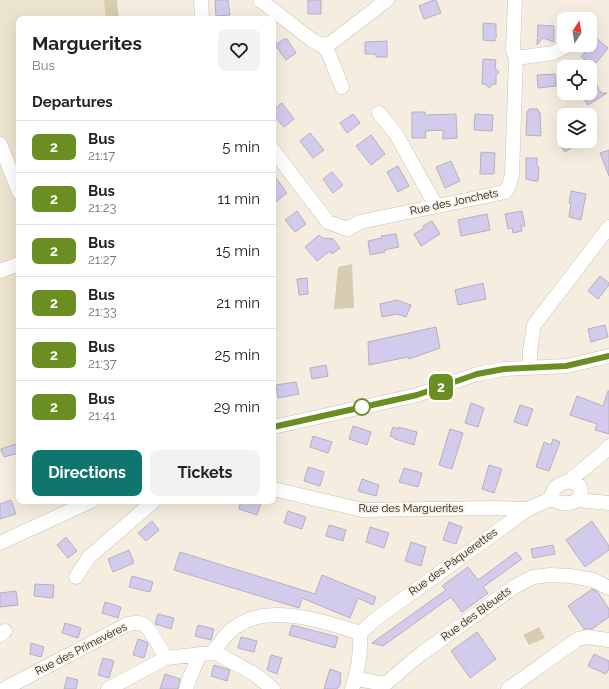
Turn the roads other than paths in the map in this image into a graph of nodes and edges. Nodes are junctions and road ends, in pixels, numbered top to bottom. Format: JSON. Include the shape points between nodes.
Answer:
{"nodes":[{"id":1,"x":201,"y":0,"type":"edge"},
{"id":2,"x":260,"y":0,"type":"edge"},
{"id":3,"x":387,"y":0,"type":"edge"},
{"id":4,"x":515,"y":0,"type":"edge"},
{"id":5,"x":202,"y":16,"type":"edge"},
{"id":6,"x":322,"y":45,"type":"junction"},
{"id":7,"x":557,"y":51,"type":"edge"},
{"id":8,"x":516,"y":58,"type":"junction"},
{"id":9,"x":342,"y":87,"type":"dead end"},
{"id":10,"x":379,"y":113,"type":"dead end"},
{"id":11,"x":0,"y":144,"type":"edge"},
{"id":12,"x":276,"y":157,"type":"edge"},
{"id":13,"x":16,"y":184,"type":"edge"},
{"id":14,"x":436,"y":206,"type":"junction"},
{"id":15,"x":609,"y":227,"type":"edge"},
{"id":16,"x":16,"y":265,"type":"edge"},
{"id":17,"x":0,"y":271,"type":"edge"},
{"id":18,"x":609,"y":356,"type":"edge"},
{"id":19,"x":530,"y":368,"type":"junction"},
{"id":20,"x":276,"y":426,"type":"edge"},
{"id":21,"x":609,"y":446,"type":"edge"},
{"id":22,"x":569,"y":481,"type":"junction"},
{"id":23,"x":276,"y":490,"type":"edge"},
{"id":24,"x":551,"y":499,"type":"junction"},
{"id":25,"x":578,"y":500,"type":"junction"},
{"id":26,"x":609,"y":503,"type":"edge"},
{"id":27,"x":84,"y":504,"type":"edge"},
{"id":28,"x":151,"y":504,"type":"edge"},
{"id":29,"x":528,"y":509,"type":"junction"},
{"id":30,"x":0,"y":543,"type":"edge"},
{"id":31,"x":76,"y":578,"type":"dead end"},
{"id":32,"x":609,"y":588,"type":"edge"},
{"id":33,"x":360,"y":633,"type":"junction"},
{"id":34,"x":609,"y":640,"type":"edge"},
{"id":35,"x":206,"y":653,"type":"junction"},
{"id":36,"x":166,"y":658,"type":"junction"},
{"id":37,"x":354,"y":684,"type":"edge"},
{"id":38,"x":387,"y":687,"type":"edge"},
{"id":39,"x":4,"y":689,"type":"edge"},
{"id":40,"x":108,"y":689,"type":"edge"},
{"id":41,"x":186,"y":689,"type":"edge"},
{"id":42,"x":273,"y":689,"type":"edge"},
{"id":43,"x":508,"y":689,"type":"edge"}],
"edges":[{"from":1,"to":5,"type":"street"},
{"from":2,"to":6,"type":"street","via":[[313,41]]},
{"from":3,"to":6,"type":"street","via":[[331,43]]},
{"from":4,"to":8,"type":"street","name":"Rue des Jonchets","via":[[513,50]]},
{"from":6,"to":9,"type":"street","via":[[328,52]]},
{"from":7,"to":8,"type":"street"},
{"from":8,"to":14,"type":"street","name":"Rue des Jonchets","via":[[510,186],[505,192]]},
{"from":10,"to":14,"type":"street","via":[[396,134]]},
{"from":11,"to":13,"type":"street"},
{"from":12,"to":14,"type":"street","name":"Rue des Jonchets","via":[[328,222],[347,229],[360,222]]},
{"from":15,"to":19,"type":"street","via":[[534,325]]},
{"from":16,"to":17,"type":"street"},
{"from":18,"to":19,"type":"street","via":[[566,366]]},
{"from":19,"to":20,"type":"street","via":[[477,374],[417,395]]},
{"from":21,"to":22,"type":"street"},
{"from":22,"to":24,"type":"street","via":[[557,485],[552,491]]},
{"from":22,"to":25,"type":"street","via":[[579,484]]},
{"from":23,"to":29,"type":"street","name":"Rue des Marguerites","via":[[363,510]]},
{"from":24,"to":25,"type":"street","via":[[560,504]]},
{"from":24,"to":29,"type":"street","name":"Rue des Pâquerettes"},
{"from":25,"to":26,"type":"street"},
{"from":27,"to":30,"type":"street"},
{"from":28,"to":31,"type":"street","via":[[89,557]]},
{"from":29,"to":33,"type":"street","name":"Rue des Pâquerettes"},
{"from":32,"to":38,"type":"street","name":"Rue des Bleuets","via":[[593,580],[571,576],[533,577],[514,587],[444,637],[406,666]]},
{"from":33,"to":35,"type":"street","via":[[309,619],[259,617],[240,624]]},
{"from":33,"to":37,"type":"street","via":[[361,650]]},
{"from":34,"to":43,"type":"street","via":[[587,637],[578,639]]},
{"from":35,"to":36,"type":"street"},
{"from":35,"to":41,"type":"street","via":[[190,677]]},
{"from":35,"to":42,"type":"street","via":[[218,654],[253,673]]},
{"from":36,"to":39,"type":"street","name":"Rue des Primevères","via":[[155,638],[144,625],[137,622],[128,624]]},
{"from":36,"to":40,"type":"street"},
{"from":37,"to":38,"type":"street","name":"Rue des Bleuets"}]}
